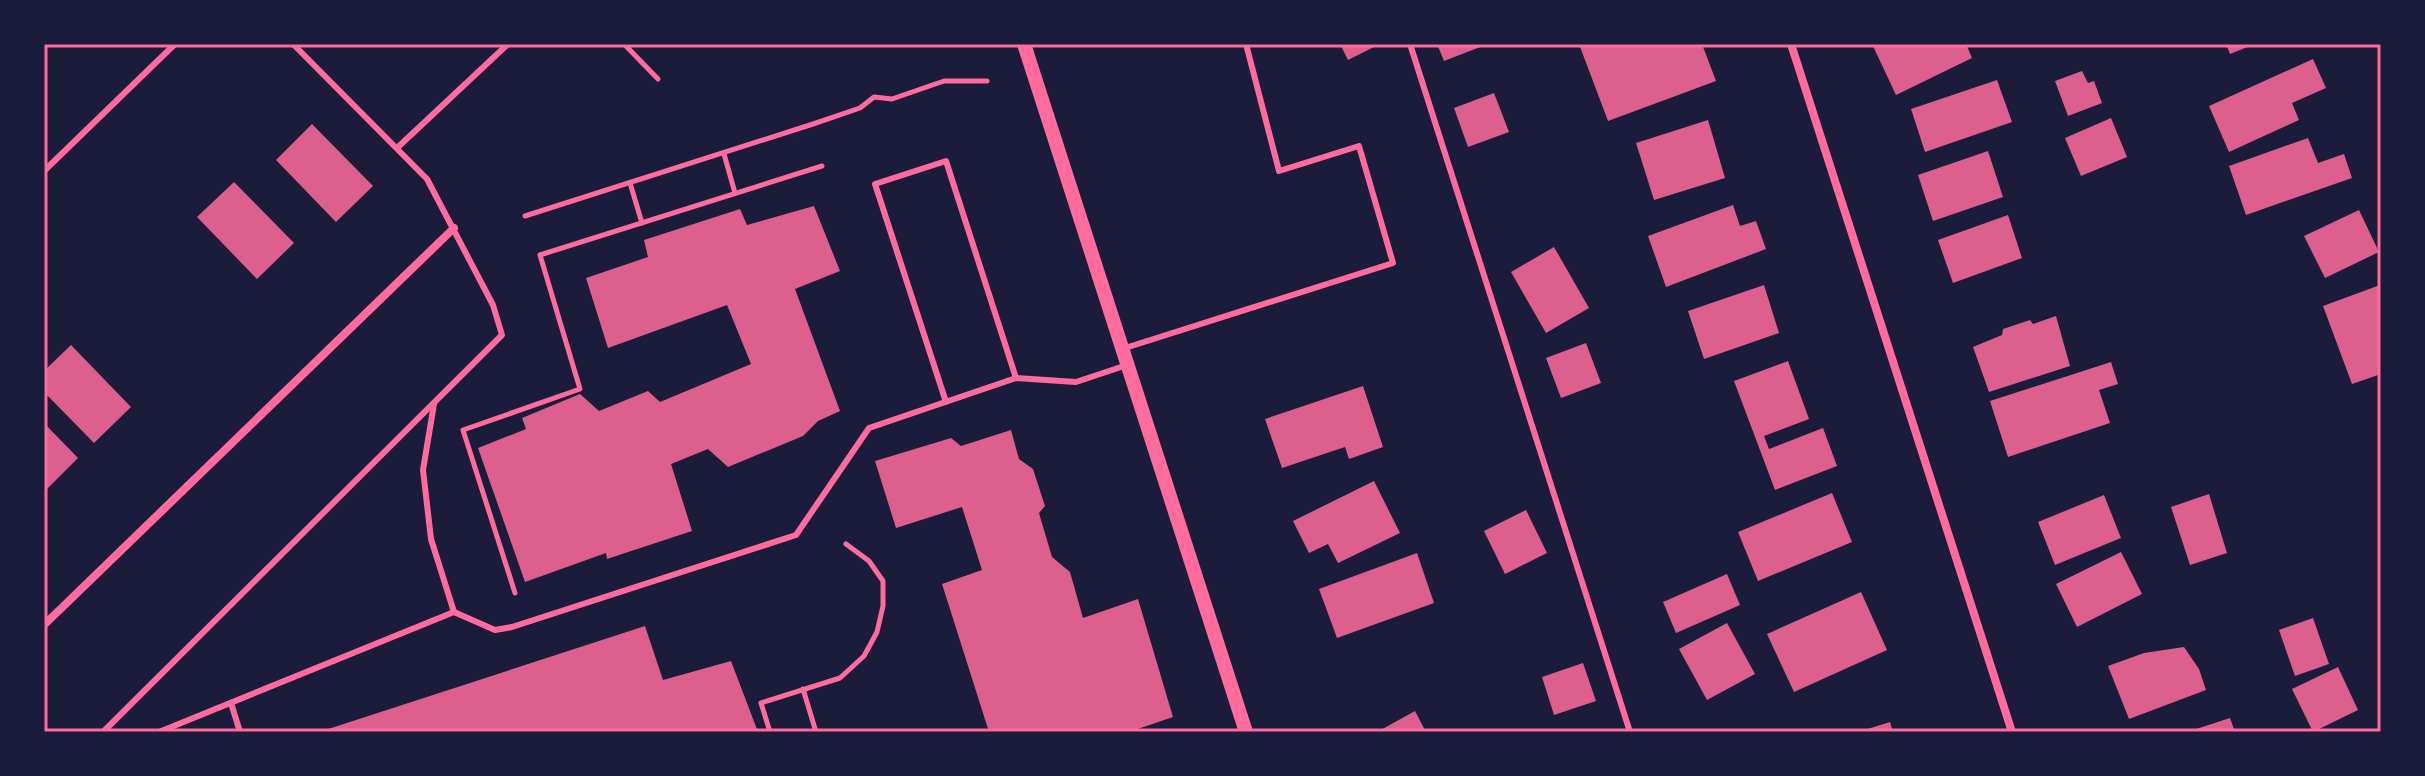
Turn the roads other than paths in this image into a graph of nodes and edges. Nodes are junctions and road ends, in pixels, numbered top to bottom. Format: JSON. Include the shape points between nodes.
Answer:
{"nodes":[{"id":1,"x":175,"y":44,"type":"edge"},
{"id":2,"x":293,"y":44,"type":"edge"},
{"id":3,"x":508,"y":44,"type":"edge"},
{"id":4,"x":1024,"y":44,"type":"edge"},
{"id":5,"x":1246,"y":44,"type":"edge"},
{"id":6,"x":1410,"y":44,"type":"edge"},
{"id":7,"x":1791,"y":44,"type":"edge"},
{"id":8,"x":397,"y":148,"type":"junction"},
{"id":9,"x":44,"y":171,"type":"edge"},
{"id":10,"x":454,"y":228,"type":"junction"},
{"id":11,"x":1121,"y":350,"type":"junction"},
{"id":12,"x":1127,"y":365,"type":"junction"},
{"id":13,"x":1016,"y":378,"type":"junction"},
{"id":14,"x":434,"y":402,"type":"junction"},
{"id":15,"x":946,"y":402,"type":"junction"},
{"id":16,"x":454,"y":612,"type":"junction"},
{"id":17,"x":44,"y":625,"type":"edge"},
{"id":18,"x":231,"y":703,"type":"junction"},
{"id":19,"x":103,"y":732,"type":"edge"},
{"id":20,"x":159,"y":732,"type":"edge"},
{"id":21,"x":240,"y":732,"type":"edge"},
{"id":22,"x":1246,"y":732,"type":"edge"},
{"id":23,"x":1630,"y":732,"type":"edge"},
{"id":24,"x":2012,"y":732,"type":"edge"}],
"edges":[{"from":1,"to":9,"type":"lane"},
{"from":2,"to":8,"type":"lane"},
{"from":3,"to":8,"type":"lane"},
{"from":4,"to":11,"type":"street"},
{"from":5,"to":11,"type":"lane","via":[[1279,171],[1359,146],[1393,263]]},
{"from":6,"to":23,"type":"lane"},
{"from":7,"to":24,"type":"street"},
{"from":8,"to":10,"type":"lane","via":[[427,179]]},
{"from":10,"to":14,"type":"lane","via":[[493,305],[502,335]]},
{"from":10,"to":17,"type":"street"},
{"from":11,"to":12,"type":"street"},
{"from":12,"to":13,"type":"lane","via":[[1076,382]]},
{"from":12,"to":22,"type":"street"},
{"from":13,"to":15,"type":"lane"},
{"from":13,"to":15,"type":"lane","via":[[946,161],[875,184]]},
{"from":14,"to":16,"type":"lane","via":[[423,470],[431,539]]},
{"from":14,"to":19,"type":"lane"},
{"from":15,"to":16,"type":"lane","via":[[869,428],[796,535],[512,627],[495,630]]},
{"from":16,"to":18,"type":"lane"},
{"from":18,"to":20,"type":"lane"},
{"from":18,"to":21,"type":"lane"}]}
